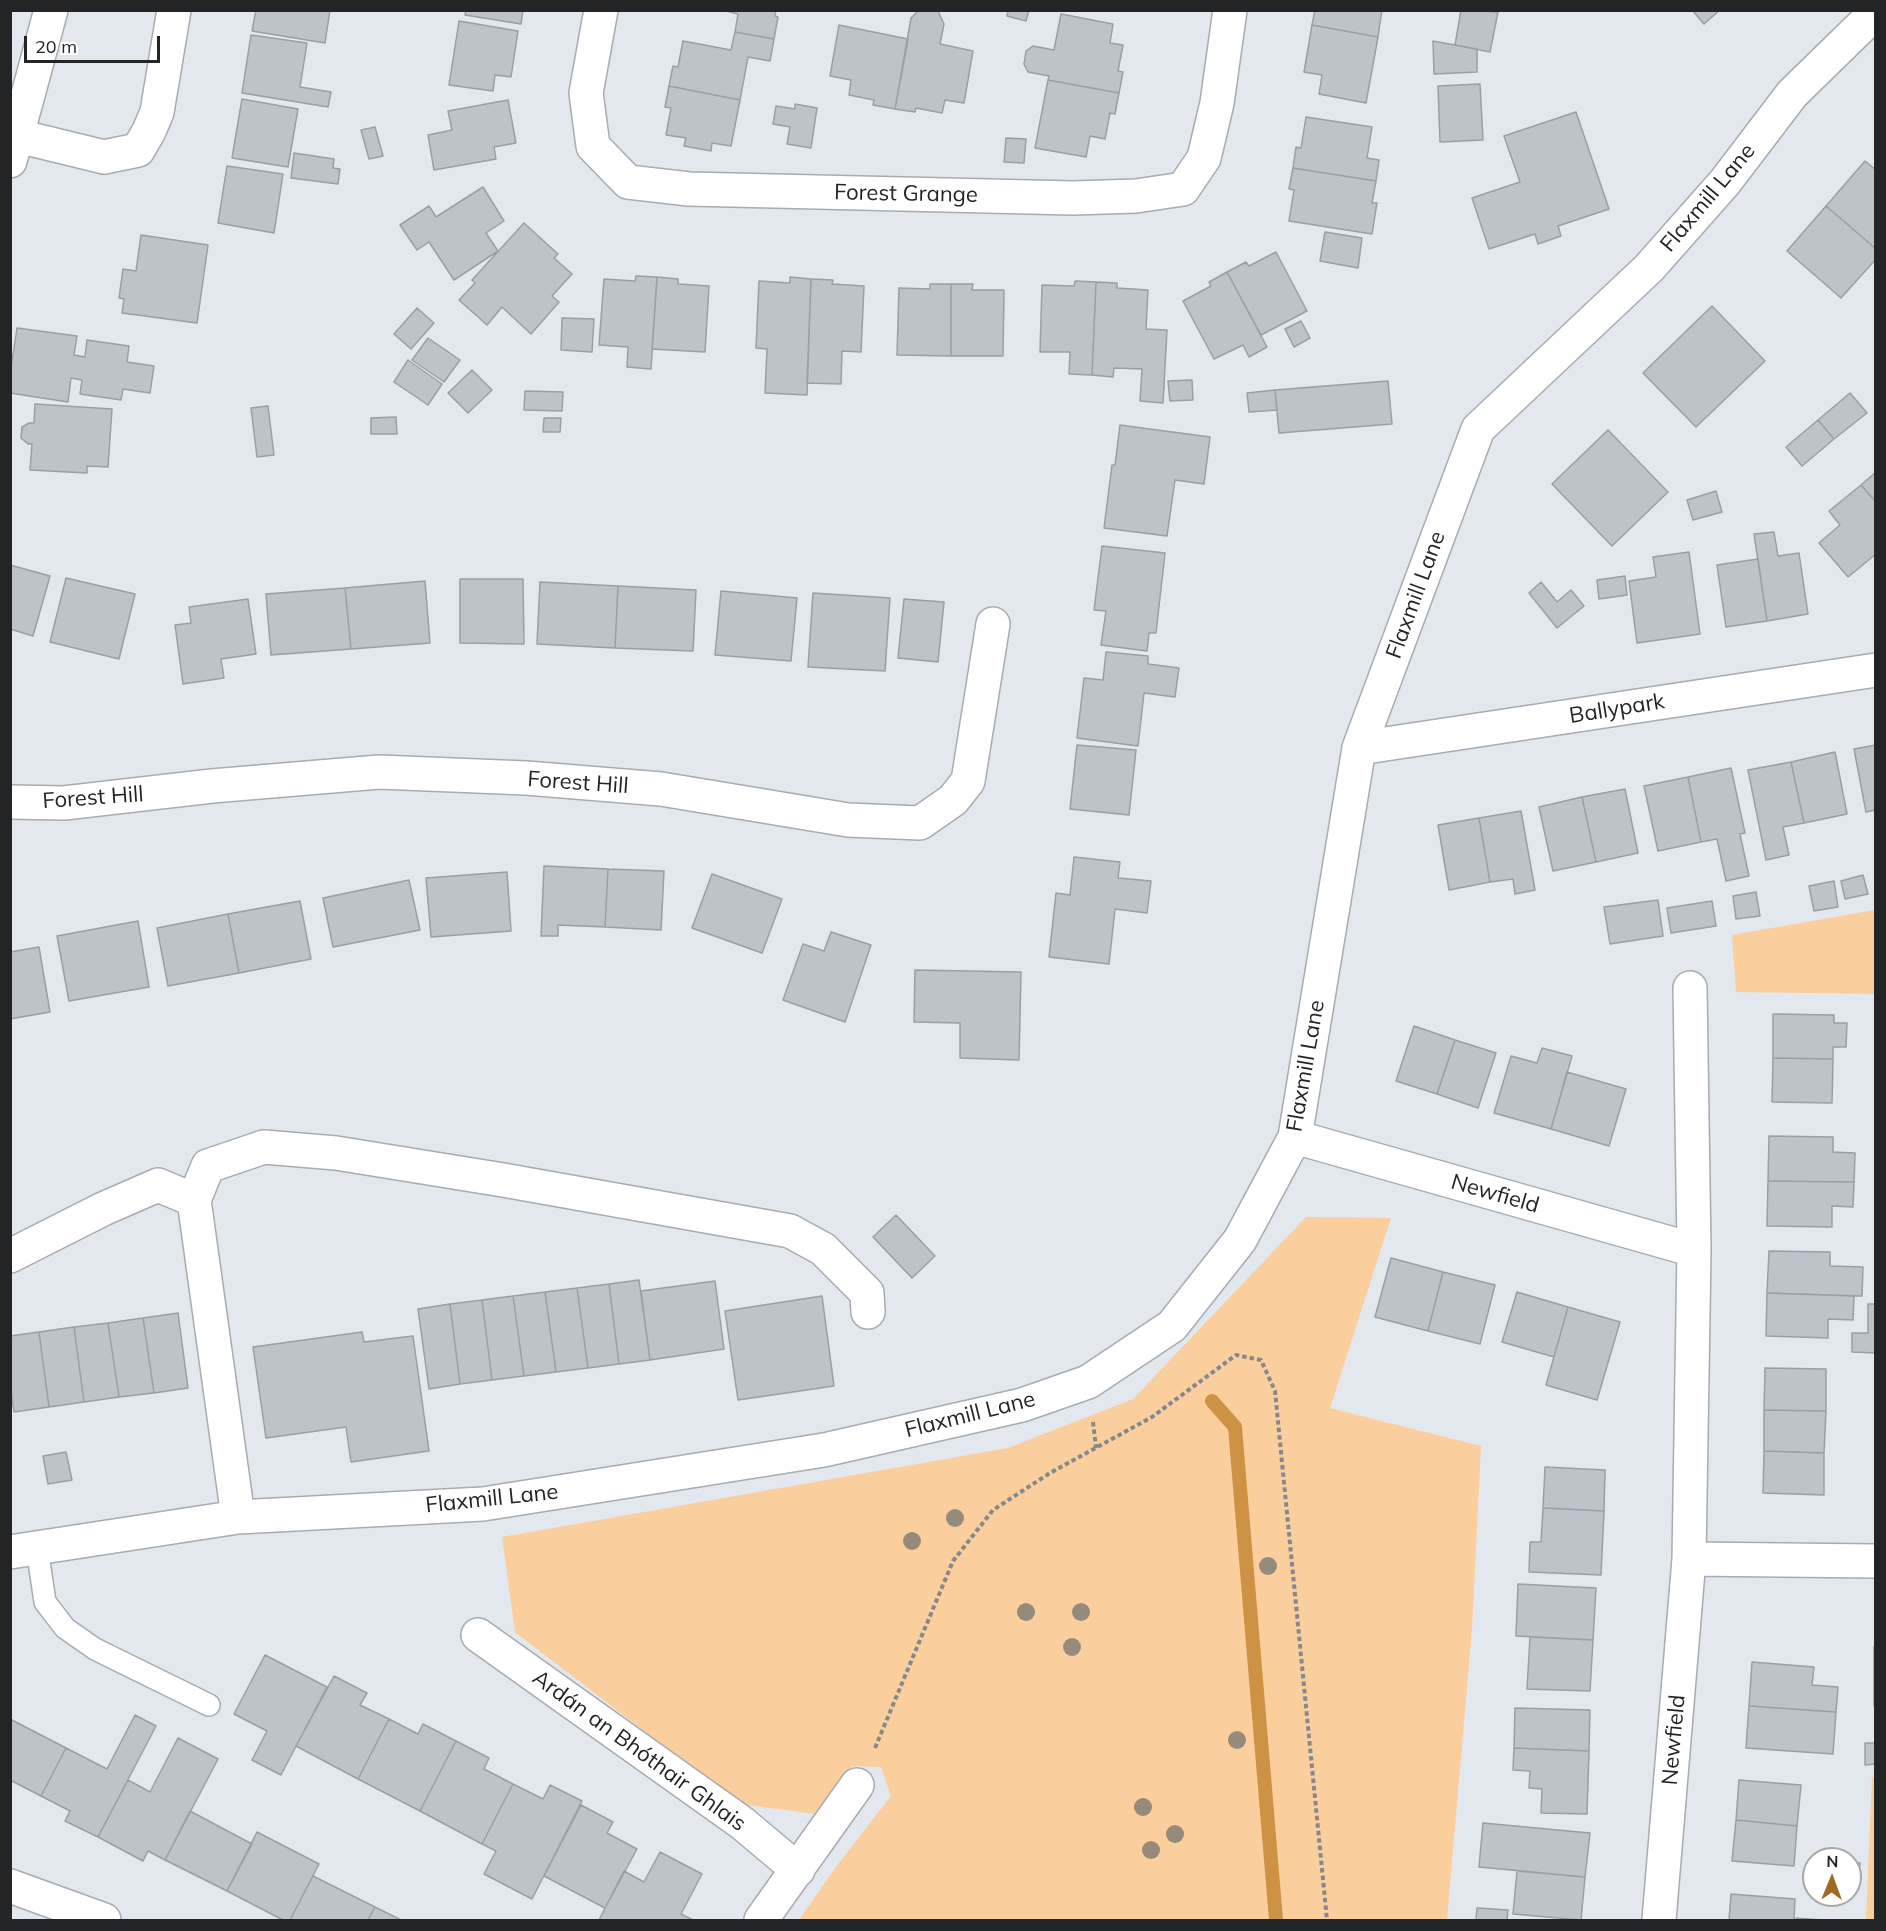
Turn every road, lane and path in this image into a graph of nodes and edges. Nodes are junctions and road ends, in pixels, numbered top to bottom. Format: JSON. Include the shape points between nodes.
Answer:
{"nodes":[{"id":1,"x":51,"y":10,"type":"edge"},
{"id":2,"x":174,"y":10,"type":"edge"},
{"id":3,"x":601,"y":10,"type":"edge"},
{"id":4,"x":1230,"y":10,"type":"edge"},
{"id":5,"x":1875,"y":12,"type":"edge"},
{"id":6,"x":14,"y":149,"type":"edge"},
{"id":7,"x":993,"y":624,"type":"dead end"},
{"id":8,"x":1875,"y":670,"type":"edge"},
{"id":9,"x":1359,"y":748,"type":"junction"},
{"id":10,"x":10,"y":802,"type":"edge"},
{"id":11,"x":1690,"y":988,"type":"dead end"},
{"id":12,"x":1295,"y":1137,"type":"junction"},
{"id":13,"x":194,"y":1200,"type":"junction"},
{"id":14,"x":1694,"y":1250,"type":"junction"},
{"id":15,"x":10,"y":1256,"type":"edge"},
{"id":16,"x":868,"y":1312,"type":"dead end"},
{"id":17,"x":238,"y":1517,"type":"junction"},
{"id":18,"x":24,"y":1550,"type":"edge"},
{"id":19,"x":1689,"y":1558,"type":"junction"},
{"id":20,"x":1875,"y":1561,"type":"edge"},
{"id":21,"x":478,"y":1635,"type":"dead end"},
{"id":22,"x":209,"y":1705,"type":"dead end"},
{"id":23,"x":857,"y":1785,"type":"joint"},
{"id":24,"x":798,"y":1870,"type":"junction"},
{"id":25,"x":10,"y":1886,"type":"edge"},
{"id":26,"x":104,"y":1920,"type":"edge"},
{"id":27,"x":761,"y":1920,"type":"edge"},
{"id":28,"x":1327,"y":1920,"type":"edge"},
{"id":29,"x":1659,"y":1920,"type":"edge"}],
"edges":[{"from":1,"to":6,"type":"street"},
{"from":2,"to":6,"type":"street","via":[[157,112],[138,150],[104,157]]},
{"from":3,"to":4,"type":"street","name":"Forest Grange","via":[[586,93],[593,146],[628,182],[689,189],[1073,198],[1136,196],[1183,189],[1204,158],[1217,103]]},
{"from":5,"to":9,"type":"street","name":"Flaxmill Lane","via":[[1792,94],[1725,182],[1649,268],[1478,429]]},
{"from":7,"to":10,"type":"street","name":"Forest Hill","via":[[968,781],[953,800],[920,823],[848,820],[661,789],[379,772],[64,803]]},
{"from":8,"to":9,"type":"street","name":"Ballypark"},
{"from":9,"to":12,"type":"street","name":"Flaxmill Lane"},
{"from":11,"to":14,"type":"street","name":"Newfield"},
{"from":12,"to":14,"type":"street","name":"Newfield"},
{"from":12,"to":17,"type":"street","name":"Flaxmill Lane","via":[[1240,1240],[1172,1326],[1088,1382],[1022,1405],[824,1450],[483,1504]]},
{"from":13,"to":15,"type":"street","via":[[158,1185]]},
{"from":13,"to":16,"type":"street","via":[[208,1166],[264,1147],[503,1180],[790,1230],[823,1249],[867,1293]]},
{"from":13,"to":17,"type":"street"},
{"from":14,"to":19,"type":"street","name":"Newfield"},
{"from":17,"to":18,"type":"street","name":"Flaxmill Lane"},
{"from":18,"to":22,"type":"lane","via":[[45,1602],[65,1628],[95,1649]]},
{"from":19,"to":20,"type":"street"},
{"from":19,"to":29,"type":"street","name":"Newfield"},
{"from":21,"to":24,"type":"street","name":"Ardán an Bhóthair Ghlais","via":[[742,1823]]},
{"from":23,"to":24,"type":"street"},
{"from":23,"to":28,"type":"path","via":[[953,1561],[993,1510],[1050,1473],[1152,1417],[1236,1355],[1261,1360],[1275,1391]]},
{"from":24,"to":27,"type":"street"},
{"from":25,"to":26,"type":"street"}]}
